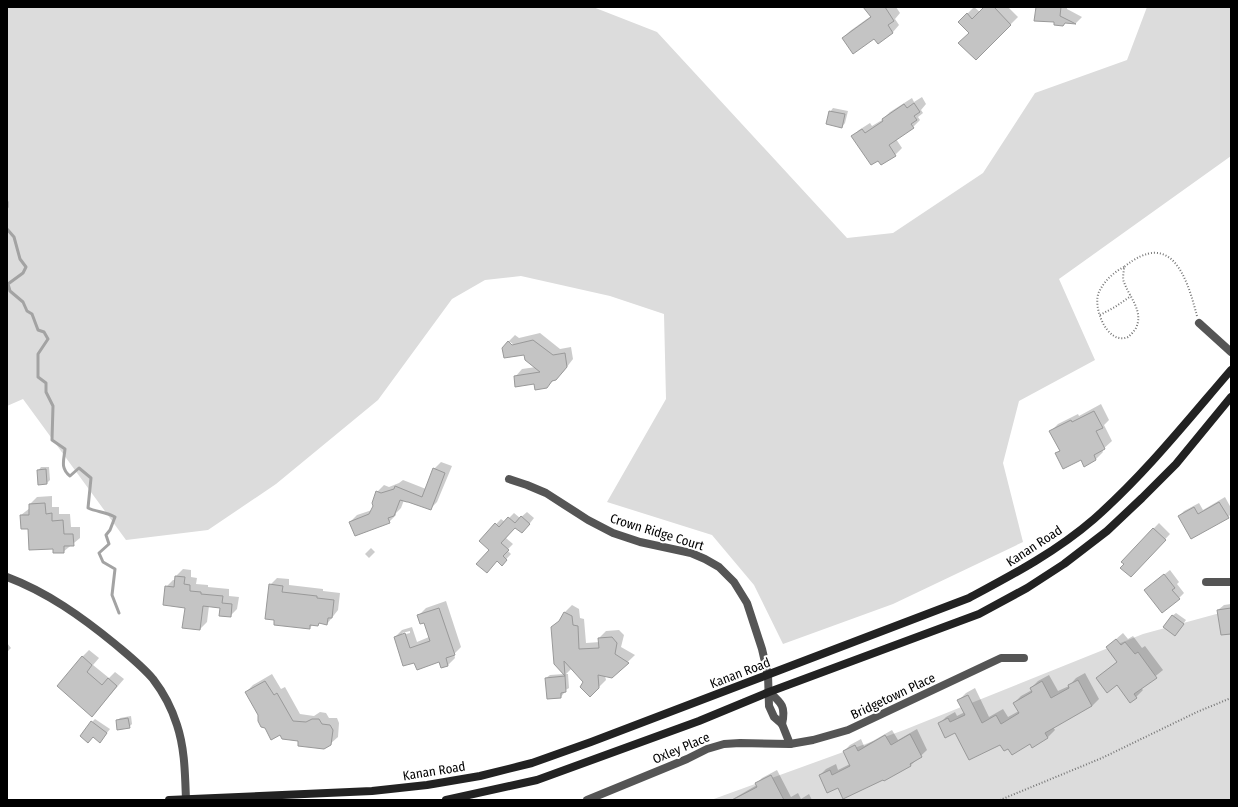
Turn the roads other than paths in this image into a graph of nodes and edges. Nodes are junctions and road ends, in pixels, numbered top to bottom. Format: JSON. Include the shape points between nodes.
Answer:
{"nodes":[{"id":1,"x":1199,"y":323,"type":"road end"},
{"id":2,"x":1231,"y":352,"type":"edge"},
{"id":3,"x":1231,"y":370,"type":"edge"},
{"id":4,"x":1231,"y":397,"type":"edge"},
{"id":5,"x":509,"y":479,"type":"dead end"},
{"id":6,"x":7,"y":577,"type":"edge"},
{"id":7,"x":1206,"y":582,"type":"dead end"},
{"id":8,"x":1231,"y":582,"type":"edge"},
{"id":9,"x":1024,"y":658,"type":"dead end"},
{"id":10,"x":768,"y":675,"type":"junction"},
{"id":11,"x":769,"y":692,"type":"junction"},
{"id":12,"x":790,"y":744,"type":"junction"},
{"id":13,"x":186,"y":799,"type":"edge"},
{"id":14,"x":169,"y":800,"type":"edge"},
{"id":15,"x":446,"y":800,"type":"edge"},
{"id":16,"x":587,"y":800,"type":"edge"}],
"edges":[{"from":1,"to":2,"type":"street"},
{"from":3,"to":10,"type":"main road","name":"Kanan Road","via":[[1130,486],[1093,520],[1053,550],[969,598]]},
{"from":4,"to":11,"type":"main road","via":[[1176,464],[1107,531],[1027,588],[978,614]]},
{"from":5,"to":10,"type":"street","name":"Crown Ridge Court","via":[[546,493],[613,533],[640,542],[690,552],[719,567],[734,582],[747,603]]},
{"from":6,"to":13,"type":"street","via":[[49,596],[85,620],[141,666],[153,680],[164,695],[177,725],[184,755]]},
{"from":7,"to":8,"type":"street"},
{"from":9,"to":12,"type":"street","name":"Bridgetown Place","via":[[1001,658],[848,730]]},
{"from":10,"to":11,"type":"street","name":"Crown Ridge Court"},
{"from":10,"to":13,"type":"main road","name":"Kanan Road","via":[[532,763],[480,776],[372,791]]},
{"from":11,"to":12,"type":"street","via":[[769,706],[774,717],[782,724]]},
{"from":11,"to":15,"type":"main road","via":[[692,724],[537,780]]},
{"from":12,"to":16,"type":"street","name":"Oxley Place","via":[[724,744]]},
{"from":13,"to":14,"type":"main road","name":"Kanan Road"}]}
